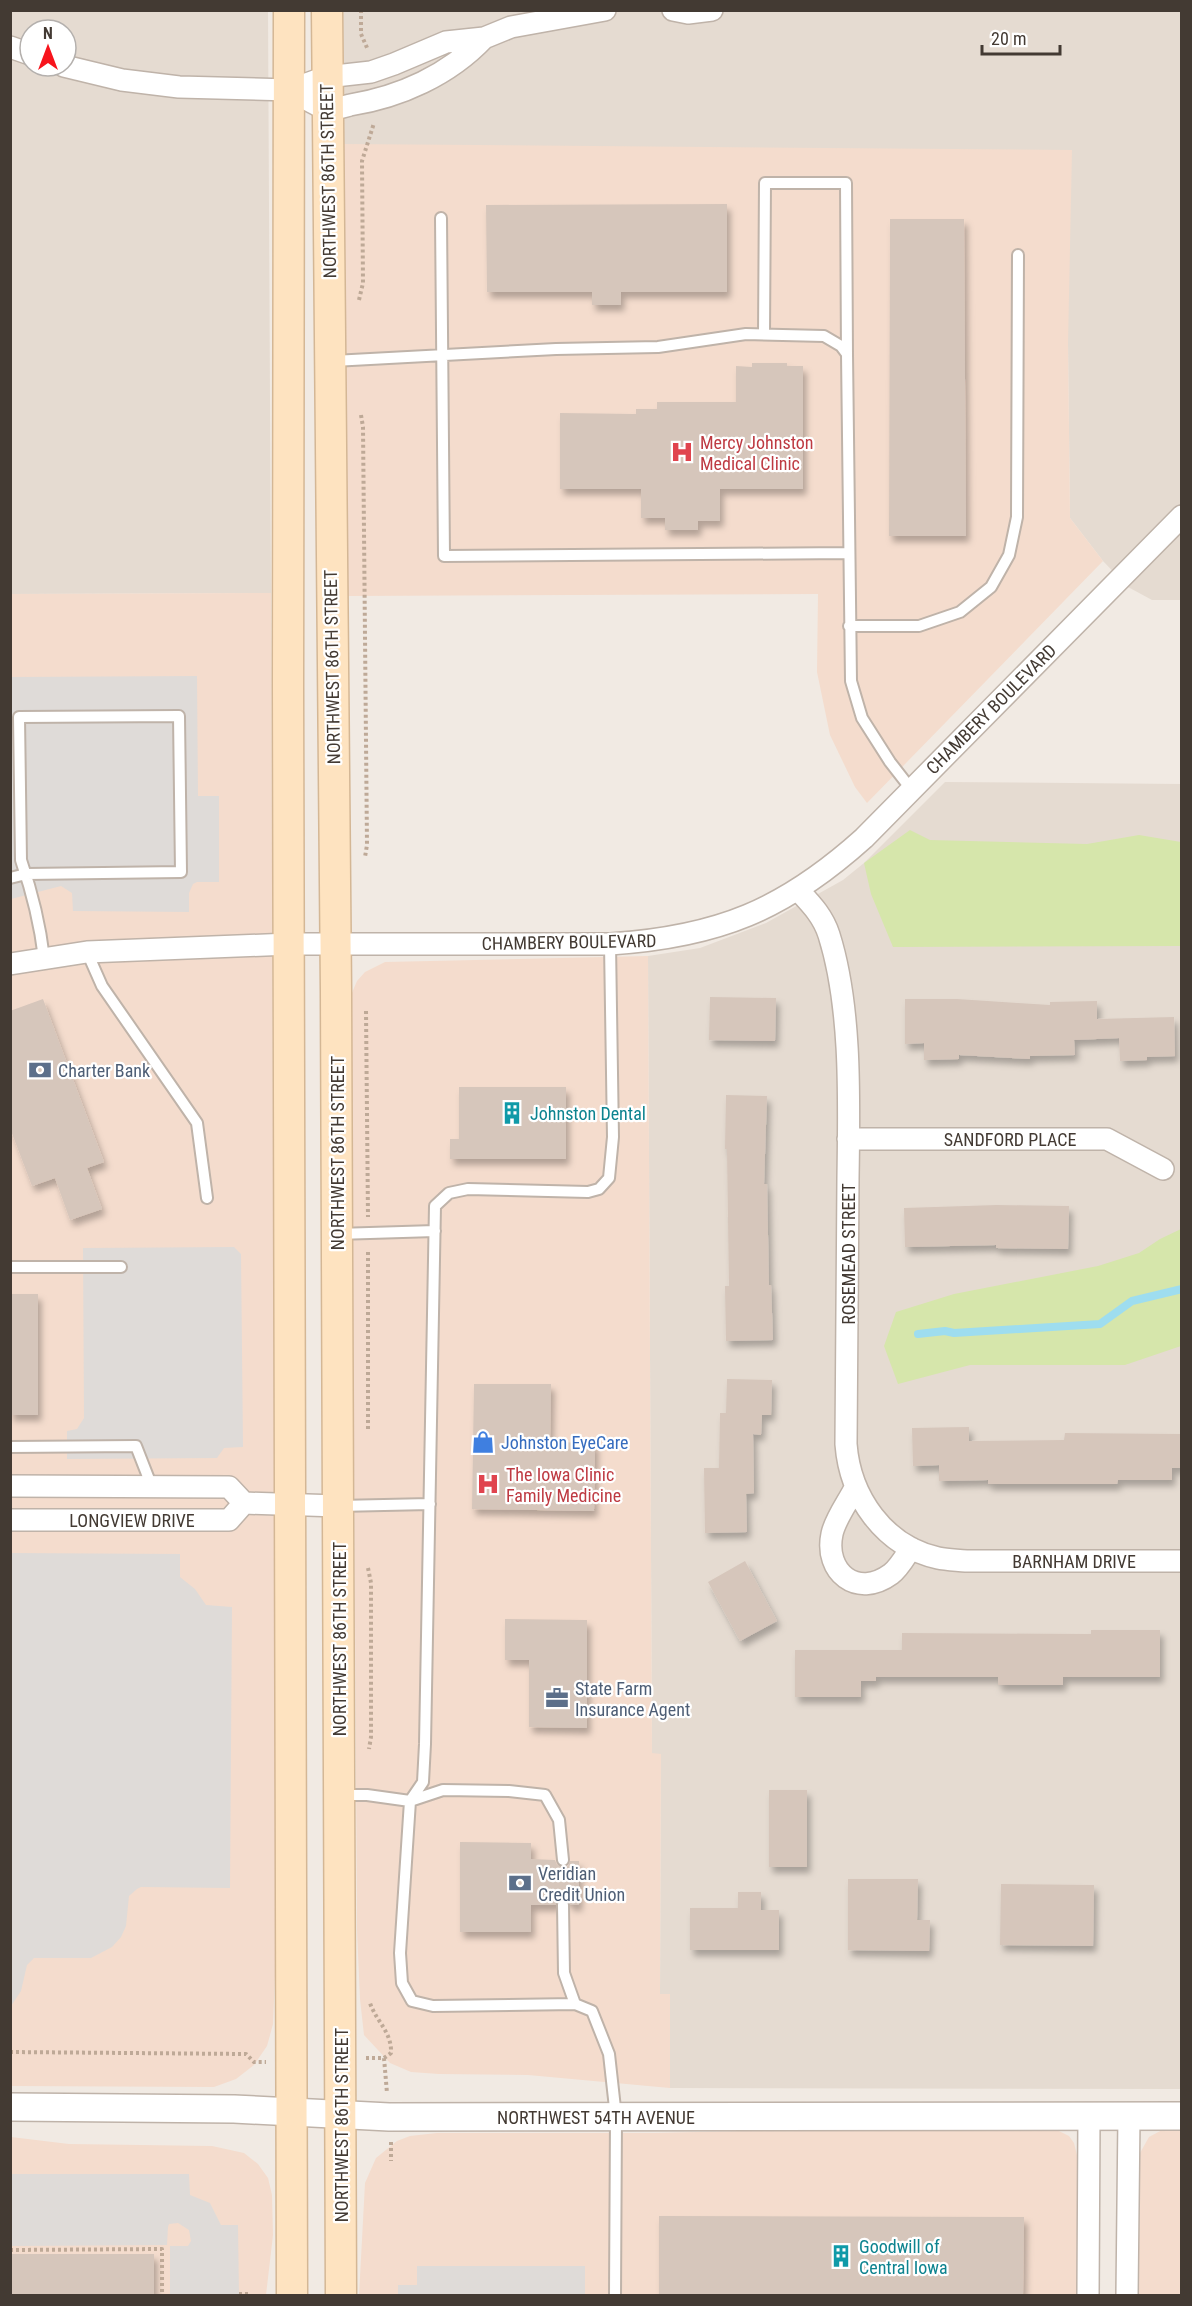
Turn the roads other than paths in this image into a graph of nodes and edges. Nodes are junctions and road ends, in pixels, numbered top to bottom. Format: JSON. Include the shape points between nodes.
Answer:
{"nodes":[{"id":1,"x":289,"y":10,"type":"edge"},
{"id":2,"x":327,"y":10,"type":"edge"},
{"id":3,"x":605,"y":10,"type":"edge"},
{"id":4,"x":673,"y":10,"type":"edge"},
{"id":5,"x":712,"y":10,"type":"edge"},
{"id":6,"x":511,"y":19,"type":"edge"},
{"id":7,"x":484,"y":38,"type":"junction"},
{"id":8,"x":78,"y":69,"type":"edge"},
{"id":9,"x":326,"y":77,"type":"junction"},
{"id":10,"x":290,"y":90,"type":"junction"},
{"id":11,"x":328,"y":109,"type":"junction"},
{"id":12,"x":441,"y":218,"type":"dead end"},
{"id":13,"x":1018,"y":255,"type":"dead end"},
{"id":14,"x":764,"y":334,"type":"junction"},
{"id":15,"x":847,"y":354,"type":"junction"},
{"id":16,"x":440,"y":355,"type":"junction"},
{"id":17,"x":329,"y":361,"type":"junction"},
{"id":18,"x":1182,"y":516,"type":"edge"},
{"id":19,"x":849,"y":553,"type":"junction"},
{"id":20,"x":849,"y":626,"type":"junction"},
{"id":21,"x":15,"y":717,"type":"edge"},
{"id":22,"x":911,"y":789,"type":"junction"},
{"id":23,"x":26,"y":874,"type":"junction"},
{"id":24,"x":10,"y":878,"type":"edge"},
{"id":25,"x":798,"y":890,"type":"junction"},
{"id":26,"x":289,"y":944,"type":"junction"},
{"id":27,"x":336,"y":944,"type":"junction"},
{"id":28,"x":610,"y":944,"type":"junction"},
{"id":29,"x":87,"y":952,"type":"junction"},
{"id":30,"x":44,"y":958,"type":"junction"},
{"id":31,"x":10,"y":964,"type":"edge"},
{"id":32,"x":849,"y":1139,"type":"junction"},
{"id":33,"x":1163,"y":1169,"type":"dead end"},
{"id":34,"x":207,"y":1198,"type":"dead end"},
{"id":35,"x":435,"y":1231,"type":"junction"},
{"id":36,"x":337,"y":1234,"type":"junction"},
{"id":37,"x":10,"y":1267,"type":"edge"},
{"id":38,"x":121,"y":1267,"type":"dead end"},
{"id":39,"x":10,"y":1447,"type":"edge"},
{"id":40,"x":10,"y":1486,"type":"edge"},
{"id":41,"x":152,"y":1486,"type":"junction"},
{"id":42,"x":855,"y":1488,"type":"junction"},
{"id":43,"x":244,"y":1503,"type":"junction"},
{"id":44,"x":291,"y":1504,"type":"junction"},
{"id":45,"x":430,"y":1504,"type":"junction"},
{"id":46,"x":338,"y":1506,"type":"junction"},
{"id":47,"x":10,"y":1520,"type":"edge"},
{"id":48,"x":911,"y":1548,"type":"junction"},
{"id":49,"x":966,"y":1561,"type":"joint"},
{"id":50,"x":1182,"y":1561,"type":"edge"},
{"id":51,"x":340,"y":1795,"type":"junction"},
{"id":52,"x":410,"y":1801,"type":"junction"},
{"id":53,"x":563,"y":1860,"type":"dead end"},
{"id":54,"x":563,"y":1905,"type":"dead end"},
{"id":55,"x":575,"y":2004,"type":"junction"},
{"id":56,"x":10,"y":2107,"type":"edge"},
{"id":57,"x":292,"y":2112,"type":"junction"},
{"id":58,"x":341,"y":2115,"type":"junction"},
{"id":59,"x":1089,"y":2116,"type":"junction"},
{"id":60,"x":1130,"y":2116,"type":"junction"},
{"id":61,"x":1182,"y":2116,"type":"edge"},
{"id":62,"x":616,"y":2117,"type":"junction"},
{"id":63,"x":292,"y":2295,"type":"edge"},
{"id":64,"x":341,"y":2295,"type":"edge"},
{"id":65,"x":615,"y":2295,"type":"edge"},
{"id":66,"x":1088,"y":2295,"type":"edge"},
{"id":67,"x":1127,"y":2295,"type":"edge"}],
"edges":[{"from":1,"to":10,"type":"main road","name":"NORTHWEST 86TH STREET"},
{"from":2,"to":9,"type":"main road","name":"NORTHWEST 86TH STREET"},
{"from":3,"to":6,"type":"street"},
{"from":4,"to":5,"type":"street"},
{"from":6,"to":7,"type":"street"},
{"from":7,"to":9,"type":"street","via":[[447,42],[371,72]]},
{"from":7,"to":11,"type":"street","via":[[452,65],[396,96]]},
{"from":8,"to":10,"type":"street","via":[[179,87]]},
{"from":9,"to":10,"type":"street"},
{"from":9,"to":11,"type":"main road","name":"NORTHWEST 86TH STREET"},
{"from":10,"to":11,"type":"street"},
{"from":10,"to":26,"type":"main road","name":"NORTHWEST 86TH STREET"},
{"from":11,"to":17,"type":"main road","name":"NORTHWEST 86TH STREET"},
{"from":12,"to":16,"type":"lane"},
{"from":13,"to":20,"type":"lane","via":[[1017,517],[1009,555],[991,587],[960,612],[919,626]]},
{"from":14,"to":15,"type":"lane","via":[[824,336]]},
{"from":14,"to":15,"type":"lane","via":[[765,183],[846,183]]},
{"from":14,"to":16,"type":"lane","via":[[658,347]]},
{"from":15,"to":19,"type":"lane"},
{"from":16,"to":17,"type":"lane"},
{"from":16,"to":19,"type":"lane","via":[[444,556]]},
{"from":17,"to":27,"type":"main road","name":"NORTHWEST 86TH STREET"},
{"from":18,"to":22,"type":"street","name":"CHAMBERY BOULEVARD"},
{"from":19,"to":20,"type":"lane"},
{"from":20,"to":22,"type":"lane","via":[[851,681],[862,718]]},
{"from":21,"to":23,"type":"lane","via":[[21,860]]},
{"from":21,"to":23,"type":"lane","via":[[178,716],[181,872]]},
{"from":22,"to":25,"type":"street","name":"CHAMBERY BOULEVARD","via":[[831,867]]},
{"from":23,"to":24,"type":"lane"},
{"from":23,"to":30,"type":"lane"},
{"from":25,"to":28,"type":"street","name":"CHAMBERY BOULEVARD","via":[[750,915],[704,932]]},
{"from":25,"to":32,"type":"street","name":"ROSEMEAD STREET","via":[[820,914],[837,970],[846,1050]]},
{"from":26,"to":27,"type":"street","name":"CHAMBERY BOULEVARD"},
{"from":26,"to":29,"type":"street","name":"CHAMBERY BOULEVARD"},
{"from":26,"to":44,"type":"main road","name":"NORTHWEST 86TH STREET"},
{"from":27,"to":28,"type":"street","name":"CHAMBERY BOULEVARD"},
{"from":27,"to":36,"type":"main road","name":"NORTHWEST 86TH STREET"},
{"from":28,"to":35,"type":"lane","via":[[613,1137],[609,1178],[599,1189],[588,1192],[468,1189],[449,1193],[435,1206]]},
{"from":29,"to":30,"type":"street","name":"CHAMBERY BOULEVARD"},
{"from":29,"to":34,"type":"lane","via":[[102,986],[197,1123]]},
{"from":30,"to":31,"type":"street","name":"CHAMBERY BOULEVARD"},
{"from":32,"to":33,"type":"street","name":"SANDFORD PLACE","via":[[1107,1139]]},
{"from":32,"to":42,"type":"street","name":"ROSEMEAD STREET","via":[[846,1444]]},
{"from":35,"to":36,"type":"lane"},
{"from":35,"to":45,"type":"lane"},
{"from":36,"to":46,"type":"main road","name":"NORTHWEST 86TH STREET"},
{"from":37,"to":38,"type":"lane"},
{"from":39,"to":41,"type":"lane","via":[[136,1446]]},
{"from":40,"to":41,"type":"street","name":"LONGVIEW DRIVE"},
{"from":41,"to":43,"type":"street","name":"LONGVIEW DRIVE","via":[[230,1486]]},
{"from":42,"to":48,"type":"street","name":"ROSEMEAD STREET","via":[[881,1526]]},
{"from":42,"to":48,"type":"street","via":[[832,1531],[832,1564],[837,1570],[855,1583],[879,1581],[892,1574]]},
{"from":43,"to":44,"type":"street"},
{"from":43,"to":47,"type":"street","name":"LONGVIEW DRIVE","via":[[229,1520]]},
{"from":44,"to":46,"type":"street"},
{"from":44,"to":57,"type":"main road","name":"NORTHWEST 86TH STREET"},
{"from":45,"to":46,"type":"lane"},
{"from":45,"to":52,"type":"lane","via":[[423,1782]]},
{"from":46,"to":51,"type":"main road","name":"NORTHWEST 86TH STREET"},
{"from":48,"to":49,"type":"street","name":"ROSEMEAD STREET","via":[[937,1558]]},
{"from":49,"to":50,"type":"street","name":"BARNHAM DRIVE"},
{"from":51,"to":52,"type":"lane"},
{"from":51,"to":58,"type":"main road","name":"NORTHWEST 86TH STREET"},
{"from":52,"to":53,"type":"lane","via":[[443,1790],[545,1795],[559,1820]]},
{"from":52,"to":55,"type":"lane","via":[[400,1953],[402,1983],[412,2001],[433,2006]]},
{"from":54,"to":55,"type":"lane","via":[[564,1973]]},
{"from":55,"to":62,"type":"lane","via":[[592,2011],[601,2030],[609,2054]]},
{"from":56,"to":57,"type":"street","name":"NORTHWEST 54TH AVENUE"},
{"from":57,"to":58,"type":"street","name":"NORTHWEST 54TH AVENUE"},
{"from":57,"to":63,"type":"main road","name":"NORTHWEST 86TH STREET"},
{"from":58,"to":62,"type":"street","name":"NORTHWEST 54TH AVENUE"},
{"from":58,"to":64,"type":"main road","name":"NORTHWEST 86TH STREET"},
{"from":59,"to":60,"type":"street","name":"NORTHWEST 54TH AVENUE"},
{"from":59,"to":62,"type":"street","name":"NORTHWEST 54TH AVENUE"},
{"from":59,"to":66,"type":"street"},
{"from":60,"to":61,"type":"street","name":"NORTHWEST 54TH AVENUE"},
{"from":60,"to":67,"type":"street"},
{"from":62,"to":65,"type":"lane"}]}
